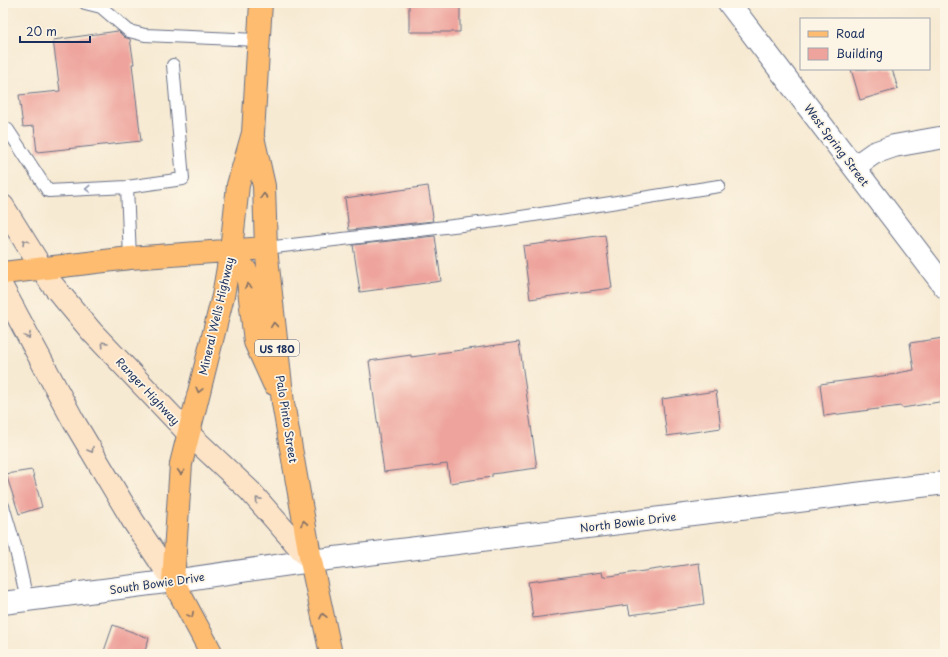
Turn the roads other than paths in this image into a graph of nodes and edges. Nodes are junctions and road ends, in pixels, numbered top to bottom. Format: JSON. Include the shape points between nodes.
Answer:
{"nodes":[{"id":1,"x":85,"y":3,"type":"edge"},
{"id":2,"x":261,"y":3,"type":"edge"},
{"id":3,"x":729,"y":3,"type":"edge"},
{"id":4,"x":258,"y":40,"type":"junction"},
{"id":5,"x":173,"y":65,"type":"dead end"},
{"id":6,"x":3,"y":127,"type":"edge"},
{"id":7,"x":253,"y":133,"type":"junction"},
{"id":8,"x":945,"y":138,"type":"edge"},
{"id":9,"x":854,"y":167,"type":"junction"},
{"id":10,"x":719,"y":186,"type":"dead end"},
{"id":11,"x":127,"y":187,"type":"junction"},
{"id":12,"x":3,"y":206,"type":"edge"},
{"id":13,"x":266,"y":248,"type":"junction"},
{"id":14,"x":231,"y":250,"type":"junction"},
{"id":15,"x":130,"y":258,"type":"junction"},
{"id":16,"x":42,"y":268,"type":"junction"},
{"id":17,"x":3,"y":273,"type":"edge"},
{"id":18,"x":945,"y":287,"type":"edge"},
{"id":19,"x":3,"y":289,"type":"edge"},
{"id":20,"x":9,"y":314,"type":"edge"},
{"id":21,"x":283,"y":403,"type":"junction"},
{"id":22,"x":189,"y":434,"type":"junction"},
{"id":23,"x":945,"y":484,"type":"edge"},
{"id":24,"x":3,"y":506,"type":"edge"},
{"id":25,"x":311,"y":561,"type":"junction"},
{"id":26,"x":173,"y":581,"type":"junction"},
{"id":27,"x":27,"y":600,"type":"junction"},
{"id":28,"x":3,"y":603,"type":"edge"},
{"id":29,"x":212,"y":654,"type":"edge"},
{"id":30,"x":331,"y":654,"type":"edge"}],
"edges":[{"from":1,"to":4,"type":"lane","via":[[101,7],[130,31],[145,35]]},
{"from":2,"to":4,"type":"main road","name":"Mineral Wells Highway","number":"US 180"},
{"from":3,"to":9,"type":"street","name":"West Spring Street"},
{"from":4,"to":7,"type":"main road","name":"Mineral Wells Highway","number":"US 180"},
{"from":5,"to":11,"type":"lane","via":[[183,179]]},
{"from":11,"to":6,"type":"lane","one_way":true,"via":[[48,191],[8,130]]},
{"from":13,"to":7,"type":"main road","name":"Palo Pinto Street","number":"US 180","one_way":true,"via":[[264,186]]},
{"from":7,"to":14,"type":"main road","name":"Mineral Wells Highway","number":"US 180","via":[[238,185]]},
{"from":8,"to":9,"type":"street","via":[[894,146],[874,153]]},
{"from":9,"to":18,"type":"street","name":"West Spring Street"},
{"from":10,"to":13,"type":"lane","via":[[496,221]]},
{"from":11,"to":15,"type":"lane"},
{"from":16,"to":12,"type":"main road","name":"Ranger Highway","one_way":true},
{"from":13,"to":14,"type":"main road"},
{"from":21,"to":13,"type":"main road","name":"Palo Pinto Street","number":"US 180","one_way":true},
{"from":14,"to":15,"type":"main road"},
{"from":21,"to":14,"type":"main road","one_way":true,"via":[[255,342],[247,272]]},
{"from":14,"to":22,"type":"main road","name":"Mineral Wells Highway","number":"US 180","one_way":true,"via":[[223,296]]},
{"from":15,"to":16,"type":"main road"},
{"from":16,"to":17,"type":"main road"},
{"from":22,"to":16,"type":"main road","name":"Ranger Highway","one_way":true,"via":[[92,332],[51,283]]},
{"from":19,"to":20,"type":"main road"},
{"from":20,"to":26,"type":"main road","one_way":true,"via":[[133,521]]},
{"from":25,"to":21,"type":"main road","name":"Palo Pinto Street","number":"US 180","one_way":true},
{"from":25,"to":22,"type":"main road","name":"Ranger Highway","one_way":true,"via":[[250,491]]},
{"from":22,"to":26,"type":"main road","name":"Mineral Wells Highway","number":"US 180","one_way":true,"via":[[181,464]]},
{"from":23,"to":25,"type":"street","name":"North Bowie Drive"},
{"from":24,"to":27,"type":"lane"},
{"from":25,"to":26,"type":"street","name":"South Bowie Drive"},
{"from":30,"to":25,"type":"main road","name":"Palo Pinto Street","number":"US 180","one_way":true},
{"from":26,"to":27,"type":"street","name":"South Bowie Drive"},
{"from":26,"to":29,"type":"main road","one_way":true},
{"from":27,"to":28,"type":"street","name":"South Bowie Drive"}]}
